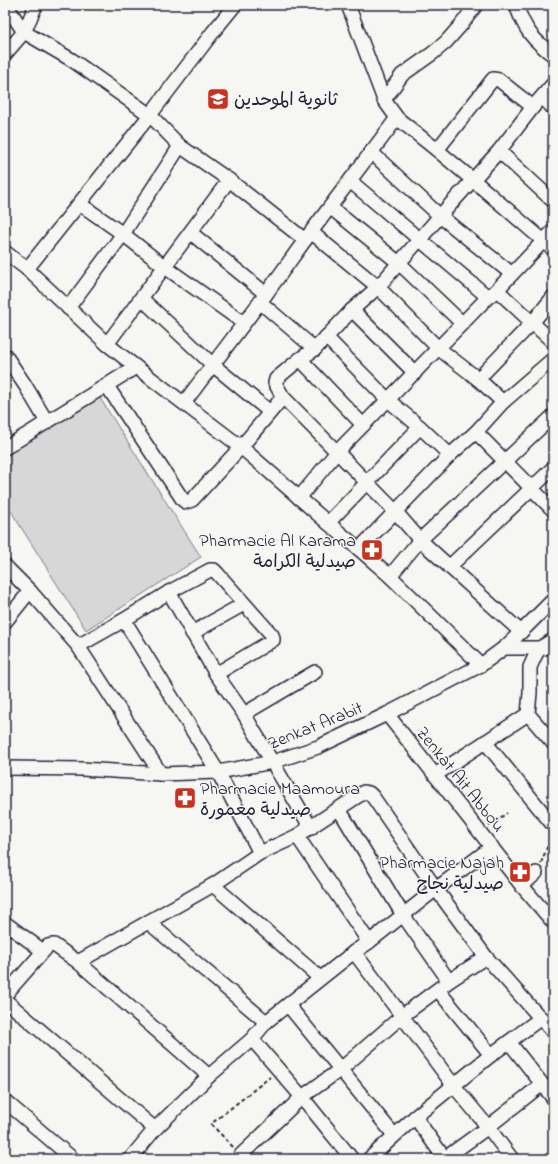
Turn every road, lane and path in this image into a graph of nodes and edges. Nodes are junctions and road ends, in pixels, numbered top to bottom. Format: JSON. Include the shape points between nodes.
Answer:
{"nodes":[{"id":1,"x":6,"y":5,"type":"edge"},
{"id":2,"x":36,"y":5,"type":"edge"},
{"id":3,"x":235,"y":5,"type":"edge"},
{"id":4,"x":348,"y":5,"type":"edge"},
{"id":5,"x":476,"y":5,"type":"edge"},
{"id":6,"x":516,"y":5,"type":"edge"},
{"id":7,"x":24,"y":32,"type":"junction"},
{"id":8,"x":5,"y":54,"type":"edge"},
{"id":9,"x":553,"y":55,"type":"edge"},
{"id":10,"x":553,"y":84,"type":"edge"},
{"id":11,"x":542,"y":97,"type":"junction"},
{"id":12,"x":384,"y":100,"type":"junction"},
{"id":13,"x":533,"y":107,"type":"junction"},
{"id":14,"x":553,"y":108,"type":"edge"},
{"id":15,"x":150,"y":115,"type":"junction"},
{"id":16,"x":397,"y":118,"type":"junction"},
{"id":17,"x":180,"y":146,"type":"junction"},
{"id":18,"x":437,"y":150,"type":"junction"},
{"id":19,"x":499,"y":151,"type":"junction"},
{"id":20,"x":371,"y":152,"type":"junction"},
{"id":21,"x":229,"y":180,"type":"junction"},
{"id":22,"x":473,"y":180,"type":"junction"},
{"id":23,"x":350,"y":181,"type":"junction"},
{"id":24,"x":553,"y":201,"type":"edge"},
{"id":25,"x":80,"y":204,"type":"junction"},
{"id":26,"x":330,"y":207,"type":"junction"},
{"id":27,"x":440,"y":216,"type":"junction"},
{"id":28,"x":553,"y":231,"type":"edge"},
{"id":29,"x":191,"y":233,"type":"junction"},
{"id":30,"x":123,"y":234,"type":"junction"},
{"id":31,"x":308,"y":236,"type":"junction"},
{"id":32,"x":419,"y":239,"type":"junction"},
{"id":33,"x":548,"y":245,"type":"edge"},
{"id":34,"x":5,"y":252,"type":"edge"},
{"id":35,"x":399,"y":263,"type":"junction"},
{"id":36,"x":164,"y":267,"type":"junction"},
{"id":37,"x":27,"y":269,"type":"junction"},
{"id":38,"x":512,"y":274,"type":"junction"},
{"id":39,"x":378,"y":287,"type":"junction"},
{"id":40,"x":493,"y":294,"type":"junction"},
{"id":41,"x":553,"y":297,"type":"edge"},
{"id":42,"x":141,"y":298,"type":"junction"},
{"id":43,"x":263,"y":298,"type":"junction"},
{"id":44,"x":68,"y":308,"type":"junction"},
{"id":45,"x":352,"y":310,"type":"junction"},
{"id":46,"x":533,"y":322,"type":"junction"},
{"id":47,"x":244,"y":323,"type":"junction"},
{"id":48,"x":463,"y":324,"type":"junction"},
{"id":49,"x":326,"y":337,"type":"junction"},
{"id":50,"x":553,"y":342,"type":"edge"},
{"id":51,"x":106,"y":344,"type":"junction"},
{"id":52,"x":438,"y":348,"type":"junction"},
{"id":53,"x":315,"y":349,"type":"junction"},
{"id":54,"x":5,"y":355,"type":"edge"},
{"id":55,"x":300,"y":358,"type":"junction"},
{"id":56,"x":553,"y":359,"type":"edge"},
{"id":57,"x":213,"y":365,"type":"junction"},
{"id":58,"x":136,"y":368,"type":"junction"},
{"id":59,"x":415,"y":373,"type":"junction"},
{"id":60,"x":478,"y":379,"type":"junction"},
{"id":61,"x":107,"y":386,"type":"junction"},
{"id":62,"x":283,"y":397,"type":"junction"},
{"id":63,"x":388,"y":400,"type":"junction"},
{"id":64,"x":503,"y":402,"type":"junction"},
{"id":65,"x":184,"y":403,"type":"junction"},
{"id":66,"x":270,"y":412,"type":"junction"},
{"id":67,"x":553,"y":416,"type":"edge"},
{"id":68,"x":47,"y":422,"type":"junction"},
{"id":69,"x":363,"y":425,"type":"junction"},
{"id":70,"x":420,"y":427,"type":"junction"},
{"id":71,"x":476,"y":432,"type":"junction"},
{"id":72,"x":241,"y":447,"type":"junction"},
{"id":73,"x":5,"y":448,"type":"edge"},
{"id":74,"x":338,"y":452,"type":"junction"},
{"id":75,"x":450,"y":455,"type":"junction"},
{"id":76,"x":506,"y":461,"type":"junction"},
{"id":77,"x":553,"y":468,"type":"edge"},
{"id":78,"x":366,"y":482,"type":"junction"},
{"id":79,"x":532,"y":488,"type":"junction"},
{"id":80,"x":299,"y":498,"type":"junction"},
{"id":81,"x":553,"y":510,"type":"edge"},
{"id":82,"x":395,"y":511,"type":"junction"},
{"id":83,"x":328,"y":524,"type":"junction"},
{"id":84,"x":420,"y":540,"type":"junction"},
{"id":85,"x":359,"y":549,"type":"junction"},
{"id":86,"x":5,"y":566,"type":"edge"},
{"id":87,"x":449,"y":567,"type":"junction"},
{"id":88,"x":390,"y":576,"type":"junction"},
{"id":89,"x":30,"y":591,"type":"junction"},
{"id":90,"x":169,"y":592,"type":"junction"},
{"id":91,"x":553,"y":600,"type":"edge"},
{"id":92,"x":244,"y":604,"type":"junction"},
{"id":93,"x":124,"y":620,"type":"junction"},
{"id":94,"x":5,"y":622,"type":"edge"},
{"id":95,"x":521,"y":632,"type":"junction"},
{"id":96,"x":192,"y":633,"type":"junction"},
{"id":97,"x":553,"y":640,"type":"edge"},
{"id":98,"x":78,"y":646,"type":"junction"},
{"id":99,"x":504,"y":648,"type":"junction"},
{"id":100,"x":540,"y":648,"type":"junction"},
{"id":101,"x":553,"y":648,"type":"edge"},
{"id":102,"x":482,"y":665,"type":"junction"},
{"id":103,"x":315,"y":672,"type":"dead end"},
{"id":104,"x":216,"y":674,"type":"junction"},
{"id":105,"x":244,"y":714,"type":"junction"},
{"id":106,"x":387,"y":714,"type":"junction"},
{"id":107,"x":528,"y":714,"type":"junction"},
{"id":108,"x":485,"y":742,"type":"junction"},
{"id":109,"x":553,"y":743,"type":"edge"},
{"id":110,"x":273,"y":762,"type":"junction"},
{"id":111,"x":5,"y":768,"type":"edge"},
{"id":112,"x":218,"y":772,"type":"junction"},
{"id":113,"x":161,"y":774,"type":"junction"},
{"id":114,"x":435,"y":775,"type":"junction"},
{"id":115,"x":339,"y":809,"type":"junction"},
{"id":116,"x":506,"y":813,"type":"dead end"},
{"id":117,"x":553,"y":826,"type":"edge"},
{"id":118,"x":311,"y":828,"type":"junction"},
{"id":119,"x":481,"y":833,"type":"junction"},
{"id":120,"x":553,"y":834,"type":"edge"},
{"id":121,"x":297,"y":836,"type":"junction"},
{"id":122,"x":492,"y":847,"type":"junction"},
{"id":123,"x":260,"y":853,"type":"junction"},
{"id":124,"x":536,"y":873,"type":"joint"},
{"id":125,"x":213,"y":885,"type":"junction"},
{"id":126,"x":522,"y":886,"type":"junction"},
{"id":127,"x":436,"y":889,"type":"junction"},
{"id":128,"x":403,"y":915,"type":"junction"},
{"id":129,"x":148,"y":922,"type":"junction"},
{"id":130,"x":553,"y":922,"type":"edge"},
{"id":131,"x":5,"y":924,"type":"edge"},
{"id":132,"x":369,"y":942,"type":"junction"},
{"id":133,"x":43,"y":951,"type":"junction"},
{"id":134,"x":354,"y":952,"type":"junction"},
{"id":135,"x":486,"y":957,"type":"junction"},
{"id":136,"x":78,"y":962,"type":"junction"},
{"id":137,"x":320,"y":978,"type":"junction"},
{"id":138,"x":449,"y":981,"type":"junction"},
{"id":139,"x":438,"y":990,"type":"junction"},
{"id":140,"x":5,"y":995,"type":"edge"},
{"id":141,"x":5,"y":1000,"type":"edge"},
{"id":142,"x":288,"y":1005,"type":"junction"},
{"id":143,"x":402,"y":1016,"type":"junction"},
{"id":144,"x":541,"y":1018,"type":"junction"},
{"id":145,"x":266,"y":1022,"type":"junction"},
{"id":146,"x":553,"y":1032,"type":"edge"},
{"id":147,"x":252,"y":1038,"type":"junction"},
{"id":148,"x":509,"y":1042,"type":"junction"},
{"id":149,"x":492,"y":1055,"type":"junction"},
{"id":150,"x":341,"y":1069,"type":"junction"},
{"id":151,"x":279,"y":1070,"type":"junction"},
{"id":152,"x":209,"y":1076,"type":"junction"},
{"id":153,"x":541,"y":1085,"type":"junction"},
{"id":154,"x":454,"y":1086,"type":"junction"},
{"id":155,"x":302,"y":1097,"type":"junction"},
{"id":156,"x":553,"y":1098,"type":"edge"},
{"id":157,"x":5,"y":1101,"type":"edge"},
{"id":158,"x":415,"y":1117,"type":"junction"},
{"id":159,"x":488,"y":1127,"type":"junction"},
{"id":160,"x":155,"y":1129,"type":"junction"},
{"id":161,"x":394,"y":1135,"type":"junction"},
{"id":162,"x":240,"y":1155,"type":"joint"},
{"id":163,"x":73,"y":1159,"type":"edge"},
{"id":164,"x":130,"y":1159,"type":"edge"},
{"id":165,"x":352,"y":1159,"type":"edge"},
{"id":166,"x":369,"y":1159,"type":"edge"},
{"id":167,"x":444,"y":1159,"type":"edge"},
{"id":168,"x":512,"y":1159,"type":"edge"}],
"edges":[{"from":1,"to":7,"type":"street"},
{"from":2,"to":7,"type":"street"},
{"from":3,"to":15,"type":"street"},
{"from":4,"to":12,"type":"street"},
{"from":5,"to":12,"type":"street","via":[[446,42],[402,75]]},
{"from":6,"to":9,"type":"street","via":[[522,22],[531,36]]},
{"from":7,"to":8,"type":"street"},
{"from":7,"to":15,"type":"street","via":[[72,60]]},
{"from":10,"to":11,"type":"street"},
{"from":11,"to":13,"type":"street"},
{"from":11,"to":14,"type":"street"},
{"from":12,"to":16,"type":"street"},
{"from":13,"to":18,"type":"street","via":[[499,80],[493,79]]},
{"from":13,"to":19,"type":"street"},
{"from":15,"to":17,"type":"street"},
{"from":15,"to":25,"type":"street"},
{"from":16,"to":18,"type":"street"},
{"from":16,"to":20,"type":"street"},
{"from":17,"to":21,"type":"street"},
{"from":17,"to":30,"type":"street"},
{"from":18,"to":22,"type":"street"},
{"from":19,"to":22,"type":"street"},
{"from":19,"to":24,"type":"street"},
{"from":20,"to":23,"type":"street"},
{"from":20,"to":27,"type":"street"},
{"from":21,"to":29,"type":"street"},
{"from":21,"to":31,"type":"street"},
{"from":22,"to":27,"type":"street"},
{"from":22,"to":33,"type":"street"},
{"from":23,"to":26,"type":"street"},
{"from":23,"to":32,"type":"street"},
{"from":25,"to":30,"type":"street"},
{"from":25,"to":37,"type":"street"},
{"from":26,"to":31,"type":"street"},
{"from":26,"to":35,"type":"street"},
{"from":27,"to":32,"type":"street"},
{"from":27,"to":38,"type":"street"},
{"from":28,"to":33,"type":"street"},
{"from":29,"to":36,"type":"street"},
{"from":29,"to":43,"type":"street"},
{"from":30,"to":36,"type":"street"},
{"from":30,"to":44,"type":"street"},
{"from":31,"to":39,"type":"street"},
{"from":31,"to":43,"type":"street"},
{"from":32,"to":35,"type":"street"},
{"from":32,"to":40,"type":"street"},
{"from":33,"to":38,"type":"street"},
{"from":34,"to":37,"type":"street"},
{"from":35,"to":39,"type":"street"},
{"from":35,"to":48,"type":"street"},
{"from":36,"to":42,"type":"street"},
{"from":36,"to":47,"type":"street"},
{"from":37,"to":44,"type":"street"},
{"from":38,"to":40,"type":"street"},
{"from":39,"to":45,"type":"street"},
{"from":39,"to":52,"type":"street"},
{"from":40,"to":46,"type":"street"},
{"from":40,"to":48,"type":"street"},
{"from":41,"to":46,"type":"street"},
{"from":42,"to":51,"type":"street"},
{"from":42,"to":57,"type":"street"},
{"from":43,"to":47,"type":"street"},
{"from":43,"to":53,"type":"street"},
{"from":44,"to":51,"type":"street"},
{"from":45,"to":49,"type":"street"},
{"from":45,"to":59,"type":"street"},
{"from":46,"to":50,"type":"street"},
{"from":46,"to":60,"type":"street"},
{"from":47,"to":57,"type":"street"},
{"from":48,"to":52,"type":"street"},
{"from":49,"to":53,"type":"street"},
{"from":49,"to":63,"type":"street"},
{"from":51,"to":58,"type":"street"},
{"from":52,"to":59,"type":"street"},
{"from":52,"to":60,"type":"street"},
{"from":53,"to":55,"type":"street"},
{"from":54,"to":68,"type":"street"},
{"from":55,"to":62,"type":"street","via":[[275,381]]},
{"from":55,"to":69,"type":"street"},
{"from":56,"to":64,"type":"street"},
{"from":57,"to":65,"type":"street"},
{"from":57,"to":66,"type":"street"},
{"from":58,"to":61,"type":"street"},
{"from":58,"to":65,"type":"street"},
{"from":59,"to":63,"type":"street"},
{"from":60,"to":64,"type":"street"},
{"from":61,"to":68,"type":"street"},
{"from":61,"to":72,"type":"street","via":[[186,502],[192,500]]},
{"from":62,"to":66,"type":"street"},
{"from":62,"to":74,"type":"street"},
{"from":63,"to":69,"type":"street"},
{"from":63,"to":70,"type":"street"},
{"from":64,"to":71,"type":"street"},
{"from":65,"to":72,"type":"street"},
{"from":66,"to":72,"type":"street"},
{"from":67,"to":76,"type":"street"},
{"from":68,"to":73,"type":"street"},
{"from":69,"to":74,"type":"street"},
{"from":70,"to":75,"type":"street"},
{"from":70,"to":78,"type":"street"},
{"from":71,"to":75,"type":"street"},
{"from":71,"to":76,"type":"street"},
{"from":72,"to":80,"type":"street"},
{"from":74,"to":78,"type":"street"},
{"from":74,"to":80,"type":"street"},
{"from":75,"to":82,"type":"street"},
{"from":76,"to":79,"type":"street"},
{"from":76,"to":84,"type":"street"},
{"from":77,"to":79,"type":"street"},
{"from":78,"to":82,"type":"street"},
{"from":78,"to":83,"type":"street"},
{"from":79,"to":81,"type":"street"},
{"from":79,"to":87,"type":"street"},
{"from":80,"to":83,"type":"street"},
{"from":82,"to":84,"type":"street"},
{"from":82,"to":85,"type":"street"},
{"from":83,"to":85,"type":"street"},
{"from":84,"to":87,"type":"street"},
{"from":84,"to":88,"type":"street"},
{"from":85,"to":88,"type":"street"},
{"from":86,"to":89,"type":"street"},
{"from":87,"to":95,"type":"street"},
{"from":88,"to":102,"type":"street"},
{"from":89,"to":94,"type":"street"},
{"from":89,"to":98,"type":"street"},
{"from":90,"to":92,"type":"street","via":[[214,570]]},
{"from":90,"to":93,"type":"street"},
{"from":90,"to":96,"type":"street"},
{"from":91,"to":95,"type":"street","name":"Zenkat Arabit"},
{"from":92,"to":96,"type":"street"},
{"from":92,"to":104,"type":"street","via":[[272,635],[273,640]]},
{"from":93,"to":98,"type":"street"},
{"from":93,"to":112,"type":"street"},
{"from":95,"to":99,"type":"street","name":"Zenkat Arabit"},
{"from":96,"to":104,"type":"street"},
{"from":97,"to":100,"type":"street"},
{"from":98,"to":113,"type":"street"},
{"from":99,"to":100,"type":"street"},
{"from":99,"to":102,"type":"street","name":"Zenkat Arabit"},
{"from":100,"to":101,"type":"street"},
{"from":100,"to":107,"type":"street","via":[[530,667]]},
{"from":102,"to":106,"type":"street","name":"Zenkat Arabit"},
{"from":103,"to":105,"type":"street"},
{"from":104,"to":105,"type":"street"},
{"from":105,"to":110,"type":"street"},
{"from":106,"to":110,"type":"street","name":"Zenkat Arabit","via":[[318,747]]},
{"from":106,"to":114,"type":"street","name":"Zenkat Ait Abbou"},
{"from":107,"to":108,"type":"street"},
{"from":107,"to":109,"type":"street"},
{"from":108,"to":114,"type":"street"},
{"from":108,"to":117,"type":"street"},
{"from":110,"to":112,"type":"street","name":"Zenkat Arabit"},
{"from":110,"to":118,"type":"street"},
{"from":111,"to":113,"type":"street","name":"Zenkat Arabit"},
{"from":112,"to":113,"type":"street","name":"Zenkat Arabit"},
{"from":112,"to":123,"type":"street"},
{"from":114,"to":119,"type":"street","name":"Zenkat Ait Abbou"},
{"from":115,"to":118,"type":"street"},
{"from":115,"to":127,"type":"street","via":[[364,792],[369,793]]},
{"from":115,"to":128,"type":"street"},
{"from":116,"to":119,"type":"path"},
{"from":118,"to":121,"type":"street"},
{"from":119,"to":122,"type":"street","name":"Zenkat Ait Abbou"},
{"from":120,"to":124,"type":"path"},
{"from":121,"to":123,"type":"street"},
{"from":121,"to":132,"type":"street"},
{"from":122,"to":126,"type":"street","name":"Zenkat Ait Abbou"},
{"from":122,"to":127,"type":"street"},
{"from":123,"to":125,"type":"street"},
{"from":124,"to":126,"type":"street"},
{"from":125,"to":129,"type":"street"},
{"from":125,"to":137,"type":"street"},
{"from":126,"to":130,"type":"street","name":"Zenkat Ait Abbou"},
{"from":127,"to":128,"type":"street"},
{"from":127,"to":135,"type":"street"},
{"from":128,"to":132,"type":"street"},
{"from":128,"to":138,"type":"street"},
{"from":129,"to":136,"type":"street"},
{"from":129,"to":145,"type":"street"},
{"from":131,"to":133,"type":"street"},
{"from":132,"to":134,"type":"street"},
{"from":133,"to":136,"type":"street","via":[[54,945]]},
{"from":133,"to":140,"type":"street"},
{"from":134,"to":137,"type":"street"},
{"from":134,"to":143,"type":"street"},
{"from":135,"to":138,"type":"street"},
{"from":135,"to":144,"type":"street"},
{"from":136,"to":152,"type":"street"},
{"from":137,"to":142,"type":"street"},
{"from":138,"to":139,"type":"street"},
{"from":139,"to":143,"type":"street"},
{"from":139,"to":149,"type":"street"},
{"from":141,"to":160,"type":"street"},
{"from":142,"to":145,"type":"street"},
{"from":142,"to":150,"type":"street"},
{"from":143,"to":150,"type":"street"},
{"from":143,"to":154,"type":"street"},
{"from":144,"to":146,"type":"street"},
{"from":144,"to":148,"type":"street"},
{"from":145,"to":147,"type":"street"},
{"from":147,"to":151,"type":"street"},
{"from":147,"to":152,"type":"street"},
{"from":148,"to":149,"type":"street"},
{"from":148,"to":153,"type":"street"},
{"from":149,"to":154,"type":"street"},
{"from":150,"to":155,"type":"street"},
{"from":150,"to":161,"type":"street"},
{"from":151,"to":155,"type":"street"},
{"from":151,"to":162,"type":"path","via":[[211,1124]]},
{"from":152,"to":160,"type":"street"},
{"from":153,"to":156,"type":"street"},
{"from":153,"to":159,"type":"street"},
{"from":154,"to":158,"type":"street"},
{"from":154,"to":159,"type":"street"},
{"from":155,"to":162,"type":"street"},
{"from":155,"to":165,"type":"street"},
{"from":157,"to":163,"type":"street"},
{"from":158,"to":161,"type":"street"},
{"from":158,"to":167,"type":"street"},
{"from":159,"to":167,"type":"street"},
{"from":159,"to":168,"type":"street"},
{"from":160,"to":164,"type":"street"},
{"from":161,"to":166,"type":"street"}]}
